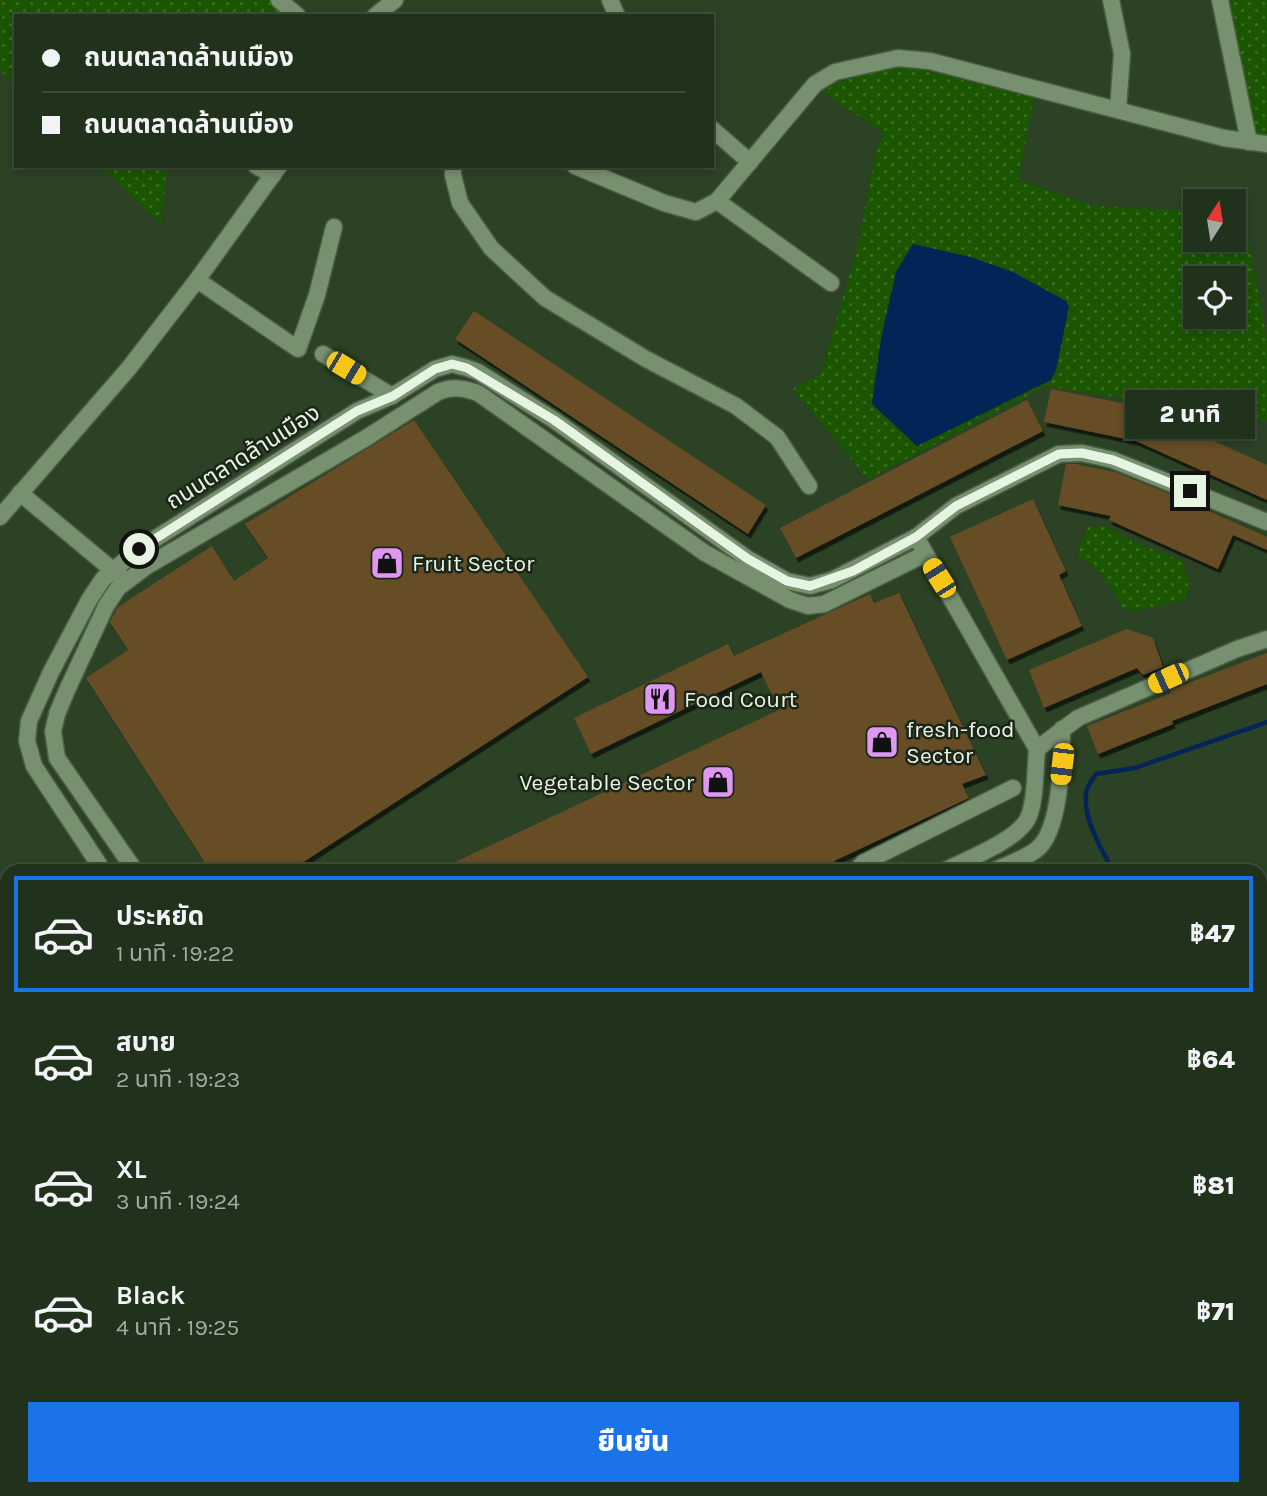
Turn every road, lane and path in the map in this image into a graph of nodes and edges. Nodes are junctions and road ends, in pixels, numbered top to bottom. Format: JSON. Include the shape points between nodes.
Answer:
{"nodes":[{"id":1,"x":279,"y":0,"type":"edge"},
{"id":2,"x":395,"y":0,"type":"edge"},
{"id":3,"x":1111,"y":0,"type":"edge"},
{"id":4,"x":1220,"y":0,"type":"edge"},
{"id":5,"x":296,"y":14,"type":"edge"},
{"id":6,"x":378,"y":14,"type":"edge"},
{"id":7,"x":1118,"y":110,"type":"junction"},
{"id":8,"x":714,"y":131,"type":"edge"},
{"id":9,"x":1249,"y":142,"type":"junction"},
{"id":10,"x":1267,"y":144,"type":"edge"},
{"id":11,"x":750,"y":162,"type":"junction"},
{"id":12,"x":453,"y":168,"type":"edge"},
{"id":13,"x":580,"y":168,"type":"edge"},
{"id":14,"x":276,"y":171,"type":"edge"},
{"id":15,"x":717,"y":201,"type":"junction"},
{"id":16,"x":334,"y":227,"type":"dead end"},
{"id":17,"x":197,"y":280,"type":"junction"},
{"id":18,"x":831,"y":282,"type":"dead end"},
{"id":19,"x":323,"y":354,"type":"dead end"},
{"id":20,"x":393,"y":396,"type":"junction"},
{"id":21,"x":357,"y":411,"type":"junction"},
{"id":22,"x":373,"y":433,"type":"junction"},
{"id":23,"x":809,"y":486,"type":"dead end"},
{"id":24,"x":20,"y":494,"type":"junction"},
{"id":25,"x":220,"y":498,"type":"junction"},
{"id":26,"x":234,"y":515,"type":"junction"},
{"id":27,"x":0,"y":517,"type":"edge"},
{"id":28,"x":1267,"y":522,"type":"edge"},
{"id":29,"x":916,"y":537,"type":"junction"},
{"id":30,"x":925,"y":554,"type":"junction"},
{"id":31,"x":120,"y":576,"type":"junction"},
{"id":32,"x":1267,"y":639,"type":"edge"},
{"id":33,"x":1062,"y":729,"type":"junction"},
{"id":34,"x":1037,"y":749,"type":"junction"},
{"id":35,"x":75,"y":784,"type":"junction"},
{"id":36,"x":1013,"y":788,"type":"dead end"},
{"id":37,"x":56,"y":799,"type":"junction"},
{"id":38,"x":99,"y":864,"type":"edge"},
{"id":39,"x":130,"y":864,"type":"edge"},
{"id":40,"x":862,"y":864,"type":"edge"},
{"id":41,"x":957,"y":864,"type":"edge"},
{"id":42,"x":1008,"y":864,"type":"edge"}],
"edges":[{"from":1,"to":5,"type":"street"},
{"from":2,"to":6,"type":"street"},
{"from":3,"to":7,"type":"street","via":[[1122,54]]},
{"from":4,"to":9,"type":"street"},
{"from":7,"to":9,"type":"street"},
{"from":7,"to":11,"type":"street","via":[[930,61],[898,58],[835,72],[815,84]]},
{"from":8,"to":11,"type":"street"},
{"from":9,"to":10,"type":"street"},
{"from":11,"to":15,"type":"street"},
{"from":12,"to":23,"type":"street","via":[[460,203],[483,237],[545,299],[736,406],[777,437]]},
{"from":13,"to":15,"type":"street","via":[[696,212]]},
{"from":14,"to":17,"type":"street"},
{"from":15,"to":18,"type":"street"},
{"from":16,"to":17,"type":"street","via":[[298,349]]},
{"from":17,"to":24,"type":"street","via":[[129,368]]},
{"from":19,"to":20,"type":"street"},
{"from":20,"to":21,"type":"street","name":"ถนนตลาดล้านเมือง"},
{"from":20,"to":29,"type":"street","name":"ถนนตลาดล้านเมือง","via":[[435,369],[452,364],[478,372],[554,420],[748,559],[787,581],[810,586],[832,580]]},
{"from":21,"to":22,"type":"street"},
{"from":21,"to":25,"type":"street","name":"ถนนตลาดล้านเมือง"},
{"from":22,"to":26,"type":"street","name":"ถนนตลาดล้านเมือง"},
{"from":22,"to":30,"type":"street","name":"ถนนตลาดล้านเมือง","via":[[449,387],[478,393],[705,553],[808,606],[824,604]]},
{"from":24,"to":27,"type":"street"},
{"from":24,"to":31,"type":"street"},
{"from":25,"to":26,"type":"street"},
{"from":25,"to":31,"type":"street","name":"ถนนตลาดล้านเมือง","via":[[139,549]]},
{"from":26,"to":31,"type":"street","name":"ถนนตลาดล้านเมือง","via":[[147,566]]},
{"from":28,"to":29,"type":"street","name":"ถนนตลาดล้านเมือง","via":[[1113,460],[1082,453],[1059,454],[956,506]]},
{"from":29,"to":30,"type":"street"},
{"from":30,"to":34,"type":"street"},
{"from":31,"to":35,"type":"street","name":"ถนนตลาดล้านเมือง","via":[[53,731],[57,758]]},
{"from":31,"to":37,"type":"street","name":"ถนนตลาดล้านเมือง","via":[[103,579],[89,600],[29,721],[27,740],[34,766]]},
{"from":32,"to":33,"type":"street","via":[[1212,659]]},
{"from":33,"to":34,"type":"street"},
{"from":33,"to":42,"type":"street","via":[[1060,783],[1047,836],[1037,850]]},
{"from":34,"to":41,"type":"street","via":[[1028,819],[1011,836]]},
{"from":35,"to":37,"type":"street"},
{"from":35,"to":39,"type":"street","name":"ถนนตลาดล้านเมือง"},
{"from":36,"to":40,"type":"street"},
{"from":37,"to":38,"type":"street","name":"ถนนตลาดล้านเมือง"}]}
